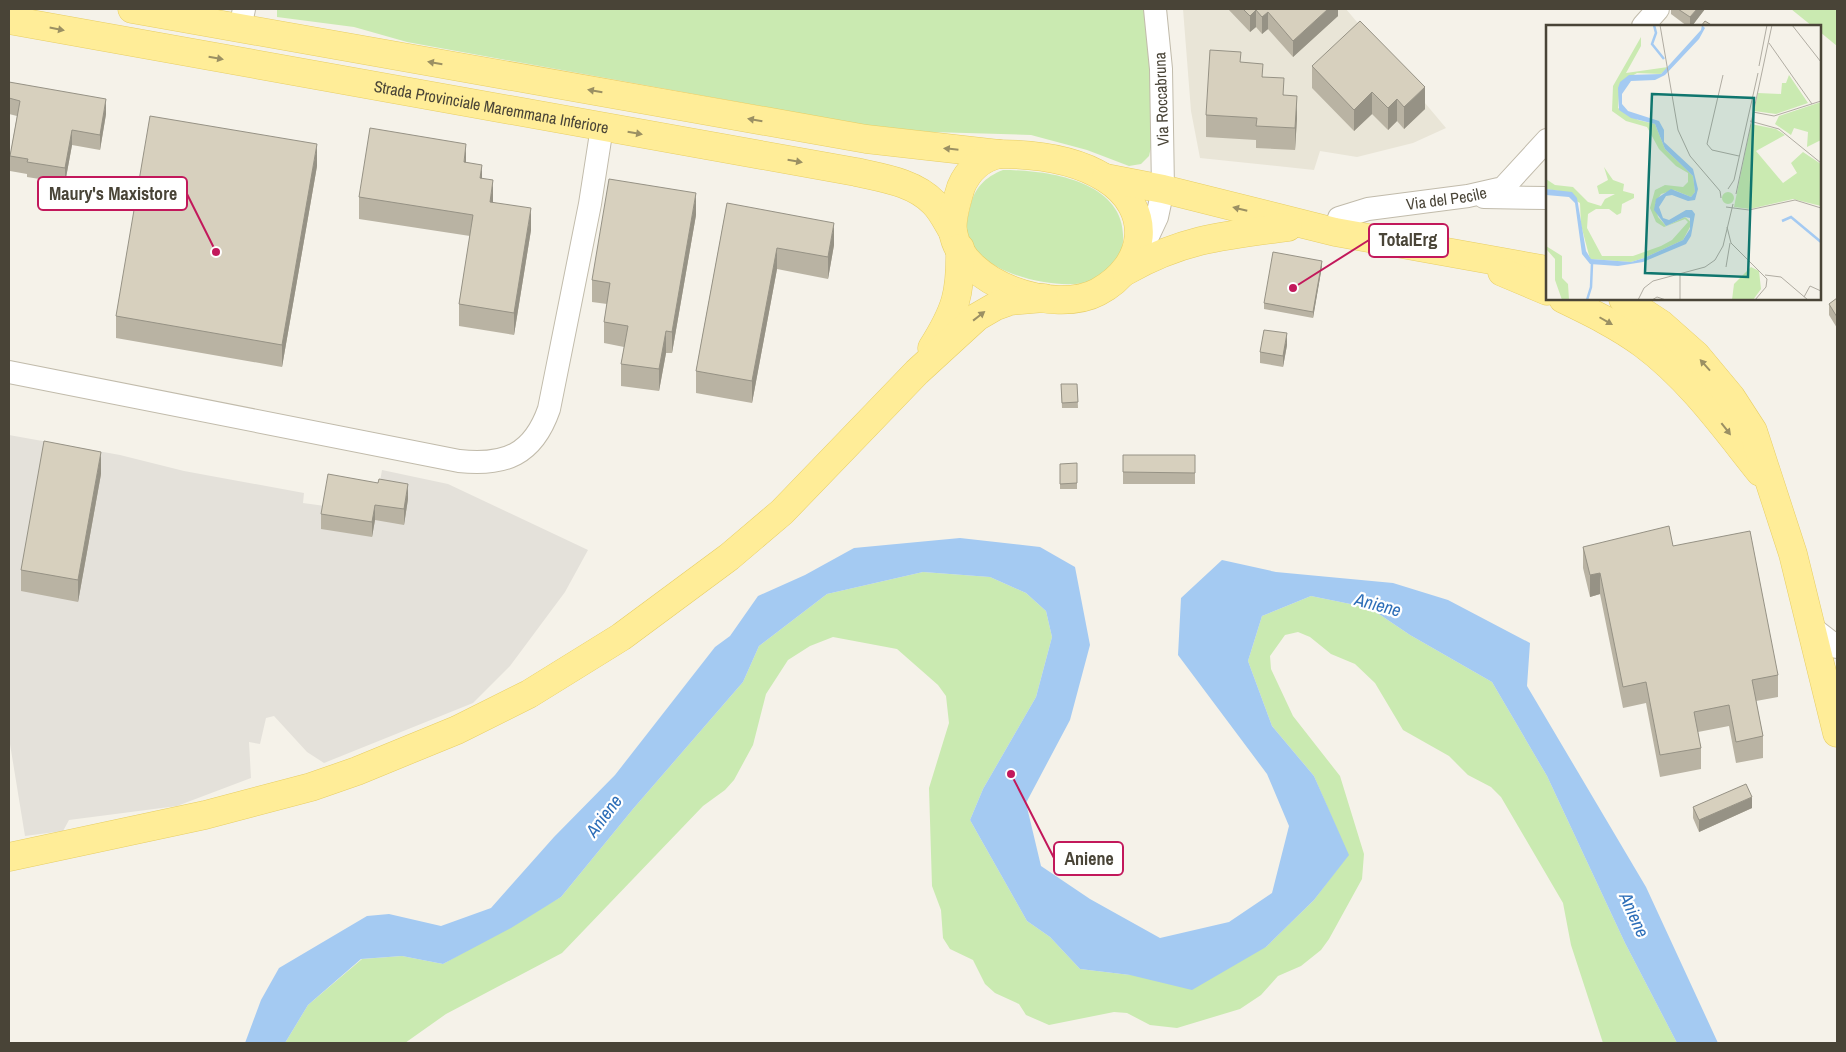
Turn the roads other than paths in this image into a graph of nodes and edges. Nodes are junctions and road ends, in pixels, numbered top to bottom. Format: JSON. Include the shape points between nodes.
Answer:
{"nodes":[{"id":1,"x":1155,"y":9,"type":"edge"},
{"id":2,"x":1658,"y":9,"type":"edge"},
{"id":3,"x":142,"y":10,"type":"edge"},
{"id":4,"x":242,"y":18,"type":"edge"},
{"id":5,"x":9,"y":20,"type":"edge"},
{"id":6,"x":1644,"y":25,"type":"edge"},
{"id":7,"x":602,"y":127,"type":"junction"},
{"id":8,"x":1546,"y":141,"type":"edge"},
{"id":9,"x":999,"y":154,"type":"junction"},
{"id":10,"x":1106,"y":178,"type":"junction"},
{"id":11,"x":1163,"y":189,"type":"junction"},
{"id":12,"x":1468,"y":196,"type":"junction"},
{"id":13,"x":1546,"y":198,"type":"edge"},
{"id":14,"x":1304,"y":225,"type":"junction"},
{"id":15,"x":1335,"y":232,"type":"junction"},
{"id":16,"x":956,"y":240,"type":"junction"},
{"id":17,"x":1139,"y":244,"type":"junction"},
{"id":18,"x":1464,"y":256,"type":"junction"},
{"id":19,"x":1546,"y":270,"type":"edge"},
{"id":20,"x":1126,"y":271,"type":"junction"},
{"id":21,"x":1546,"y":292,"type":"edge"},
{"id":22,"x":1044,"y":298,"type":"junction"},
{"id":23,"x":1565,"y":300,"type":"edge"},
{"id":24,"x":1624,"y":300,"type":"edge"},
{"id":25,"x":9,"y":372,"type":"edge"},
{"id":26,"x":918,"y":372,"type":"junction"},
{"id":27,"x":1768,"y":483,"type":"junction"},
{"id":28,"x":1811,"y":627,"type":"junction"},
{"id":29,"x":1837,"y":647,"type":"edge"},
{"id":30,"x":1833,"y":699,"type":"edge"},
{"id":31,"x":1837,"y":734,"type":"edge"},
{"id":32,"x":9,"y":857,"type":"edge"}],
"edges":[{"from":1,"to":11,"type":"street","name":"Via Roccabruna","via":[[1162,69]]},
{"from":2,"to":6,"type":"street"},
{"from":3,"to":4,"type":"main road"},
{"from":9,"to":4,"type":"main road","one_way":true,"via":[[866,139]]},
{"from":5,"to":7,"type":"main road","name":"Strada Provinciale Maremmana Inferiore","one_way":true},
{"from":7,"to":16,"type":"main road","name":"Strada Provinciale Maremmana Inferiore","one_way":true,"via":[[894,181],[925,195],[934,203]]},
{"from":7,"to":25,"type":"street","via":[[549,409],[534,439],[509,458],[488,462],[459,461]]},
{"from":8,"to":12,"type":"street","name":"Via del Pecile","via":[[1503,188]]},
{"from":9,"to":10,"type":"main road","via":[[1055,159]]},
{"from":9,"to":16,"type":"main road","via":[[980,162],[962,184],[955,212]]},
{"from":10,"to":11,"type":"main road"},
{"from":10,"to":17,"type":"main road","via":[[1129,200],[1136,213]]},
{"from":14,"to":11,"type":"main road","one_way":true},
{"from":11,"to":17,"type":"street","name":"Via Roccabruna","via":[[1157,217],[1149,234]]},
{"from":12,"to":13,"type":"street"},
{"from":12,"to":15,"type":"street","name":"Via del Pecile","via":[[1368,210],[1339,218]]},
{"from":14,"to":15,"type":"main road"},
{"from":14,"to":20,"type":"main road","via":[[1224,235],[1175,247]]},
{"from":15,"to":18,"type":"main road"},
{"from":16,"to":22,"type":"main road","via":[[983,275],[1011,289]]},
{"from":16,"to":26,"type":"main road","via":[[960,271],[956,304]]},
{"from":17,"to":20,"type":"main road"},
{"from":18,"to":19,"type":"main road"},
{"from":18,"to":21,"type":"main road"},
{"from":20,"to":22,"type":"main road","via":[[1088,297],[1069,301]]},
{"from":26,"to":22,"type":"main road","one_way":true,"via":[[985,311],[1010,301]]},
{"from":23,"to":27,"type":"main road","one_way":true,"via":[[1643,344],[1672,370],[1704,402]]},
{"from":27,"to":24,"type":"main road","one_way":true,"via":[[1753,431],[1720,382],[1673,333]]},
{"from":26,"to":32,"type":"main road","via":[[782,512],[729,557],[621,637],[529,694],[457,730],[357,771],[267,800]]},
{"from":27,"to":28,"type":"main road","via":[[1793,554]]},
{"from":28,"to":29,"type":"street"},
{"from":28,"to":30,"type":"main road"},
{"from":30,"to":31,"type":"main road"}]}
